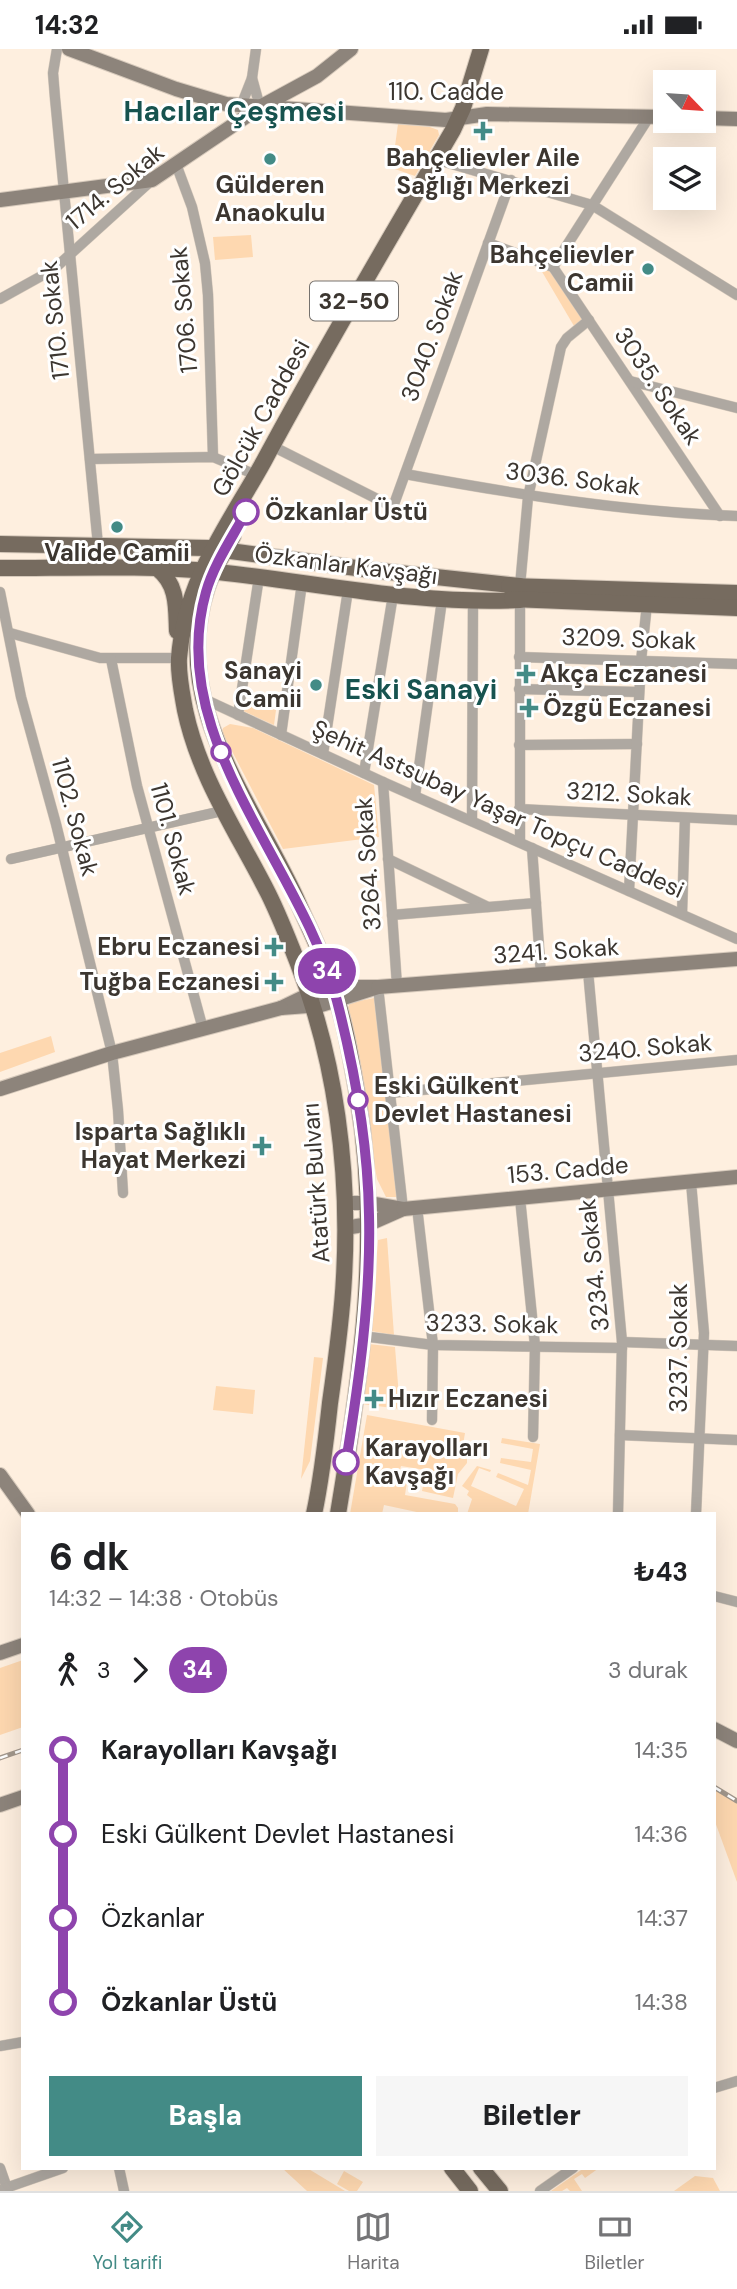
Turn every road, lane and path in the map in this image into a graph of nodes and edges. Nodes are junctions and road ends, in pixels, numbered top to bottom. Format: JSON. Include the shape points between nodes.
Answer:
{"nodes":[{"id":1,"x":57,"y":49,"type":"edge"},
{"id":2,"x":69,"y":49,"type":"edge"},
{"id":3,"x":256,"y":49,"type":"edge"},
{"id":4,"x":351,"y":49,"type":"edge"},
{"id":5,"x":481,"y":49,"type":"edge"},
{"id":6,"x":491,"y":49,"type":"edge"},
{"id":7,"x":252,"y":78,"type":"junction"},
{"id":8,"x":226,"y":104,"type":"junction"},
{"id":9,"x":241,"y":106,"type":"junction"},
{"id":10,"x":260,"y":107,"type":"junction"},
{"id":11,"x":464,"y":117,"type":"junction"},
{"id":12,"x":649,"y":117,"type":"junction"},
{"id":13,"x":653,"y":117,"type":"edge"},
{"id":14,"x":716,"y":118,"type":"edge"},
{"id":15,"x":737,"y":119,"type":"edge"},
{"id":16,"x":223,"y":132,"type":"junction"},
{"id":17,"x":445,"y":162,"type":"junction"},
{"id":18,"x":176,"y":164,"type":"junction"},
{"id":19,"x":152,"y":180,"type":"junction"},
{"id":20,"x":511,"y":180,"type":"junction"},
{"id":21,"x":63,"y":191,"type":"junction"},
{"id":22,"x":0,"y":200,"type":"edge"},
{"id":23,"x":592,"y":205,"type":"junction"},
{"id":24,"x":488,"y":243,"type":"junction"},
{"id":25,"x":70,"y":255,"type":"junction"},
{"id":26,"x":553,"y":267,"type":"junction"},
{"id":27,"x":737,"y":295,"type":"edge"},
{"id":28,"x":0,"y":299,"type":"edge"},
{"id":29,"x":589,"y":320,"type":"junction"},
{"id":30,"x":630,"y":381,"type":"junction"},
{"id":31,"x":737,"y":408,"type":"edge"},
{"id":32,"x":280,"y":450,"type":"junction"},
{"id":33,"x":213,"y":457,"type":"junction"},
{"id":34,"x":90,"y":459,"type":"junction"},
{"id":35,"x":405,"y":474,"type":"junction"},
{"id":36,"x":256,"y":475,"type":"junction"},
{"id":37,"x":528,"y":497,"type":"junction"},
{"id":38,"x":720,"y":516,"type":"junction"},
{"id":39,"x":737,"y":516,"type":"edge"},
{"id":40,"x":0,"y":544,"type":"edge"},
{"id":41,"x":98,"y":545,"type":"junction"},
{"id":42,"x":220,"y":549,"type":"junction"},
{"id":43,"x":0,"y":552,"type":"edge"},
{"id":44,"x":0,"y":560,"type":"edge"},
{"id":45,"x":154,"y":561,"type":"junction"},
{"id":46,"x":0,"y":568,"type":"edge"},
{"id":47,"x":266,"y":570,"type":"junction"},
{"id":48,"x":208,"y":571,"type":"junction"},
{"id":49,"x":302,"y":583,"type":"junction"},
{"id":50,"x":348,"y":590,"type":"junction"},
{"id":51,"x":0,"y":592,"type":"edge"},
{"id":52,"x":520,"y":593,"type":"junction"},
{"id":53,"x":737,"y":593,"type":"edge"},
{"id":54,"x":393,"y":595,"type":"junction"},
{"id":55,"x":442,"y":600,"type":"junction"},
{"id":56,"x":473,"y":602,"type":"junction"},
{"id":57,"x":646,"y":604,"type":"junction"},
{"id":58,"x":737,"y":608,"type":"edge"},
{"id":59,"x":10,"y":633,"type":"junction"},
{"id":60,"x":519,"y":657,"type":"junction"},
{"id":61,"x":179,"y":658,"type":"junction"},
{"id":62,"x":110,"y":659,"type":"junction"},
{"id":63,"x":641,"y":661,"type":"junction"},
{"id":64,"x":737,"y":664,"type":"edge"},
{"id":65,"x":519,"y":689,"type":"junction"},
{"id":66,"x":639,"y":692,"type":"junction"},
{"id":67,"x":204,"y":699,"type":"junction"},
{"id":68,"x":238,"y":715,"type":"junction"},
{"id":69,"x":281,"y":735,"type":"junction"},
{"id":70,"x":637,"y":744,"type":"junction"},
{"id":71,"x":519,"y":745,"type":"junction"},
{"id":72,"x":323,"y":754,"type":"junction"},
{"id":73,"x":364,"y":773,"type":"junction"},
{"id":74,"x":383,"y":782,"type":"junction"},
{"id":75,"x":415,"y":796,"type":"junction"},
{"id":76,"x":519,"y":809,"type":"junction"},
{"id":77,"x":222,"y":811,"type":"junction"},
{"id":78,"x":633,"y":815,"type":"junction"},
{"id":79,"x":685,"y":818,"type":"junction"},
{"id":80,"x":737,"y":820,"type":"edge"},
{"id":81,"x":472,"y":821,"type":"junction"},
{"id":82,"x":148,"y":828,"type":"junction"},
{"id":83,"x":520,"y":842,"type":"junction"},
{"id":84,"x":62,"y":848,"type":"junction"},
{"id":85,"x":532,"y":848,"type":"junction"},
{"id":86,"x":11,"y":859,"type":"dead end"},
{"id":87,"x":388,"y":859,"type":"junction"},
{"id":88,"x":629,"y":891,"type":"junction"},
{"id":89,"x":536,"y":903,"type":"junction"},
{"id":90,"x":488,"y":907,"type":"junction"},
{"id":91,"x":681,"y":914,"type":"junction"},
{"id":92,"x":392,"y":915,"type":"junction"},
{"id":93,"x":737,"y":939,"type":"edge"},
{"id":94,"x":737,"y":951,"type":"edge"},
{"id":95,"x":737,"y":959,"type":"edge"},
{"id":96,"x":587,"y":971,"type":"junction"},
{"id":97,"x":541,"y":975,"type":"junction"},
{"id":98,"x":397,"y":986,"type":"junction"},
{"id":99,"x":378,"y":987,"type":"junction"},
{"id":100,"x":335,"y":994,"type":"junction"},
{"id":101,"x":312,"y":1000,"type":"junction"},
{"id":102,"x":203,"y":1029,"type":"junction"},
{"id":103,"x":112,"y":1053,"type":"junction"},
{"id":104,"x":737,"y":1060,"type":"edge"},
{"id":105,"x":597,"y":1073,"type":"junction"},
{"id":106,"x":0,"y":1090,"type":"edge"},
{"id":107,"x":390,"y":1093,"type":"junction"},
{"id":108,"x":737,"y":1177,"type":"edge"},
{"id":109,"x":691,"y":1182,"type":"junction"},
{"id":110,"x":608,"y":1189,"type":"junction"},
{"id":111,"x":123,"y":1193,"type":"dead end"},
{"id":112,"x":520,"y":1198,"type":"junction"},
{"id":113,"x":345,"y":1203,"type":"junction"},
{"id":114,"x":369,"y":1203,"type":"junction"},
{"id":115,"x":410,"y":1208,"type":"junction"},
{"id":116,"x":369,"y":1224,"type":"junction"},
{"id":117,"x":345,"y":1228,"type":"junction"},
{"id":118,"x":362,"y":1336,"type":"junction"},
{"id":119,"x":433,"y":1345,"type":"junction"},
{"id":120,"x":622,"y":1345,"type":"junction"},
{"id":121,"x":704,"y":1345,"type":"junction"},
{"id":122,"x":535,"y":1346,"type":"junction"},
{"id":123,"x":737,"y":1346,"type":"edge"},
{"id":124,"x":432,"y":1420,"type":"dead end"},
{"id":125,"x":620,"y":1435,"type":"junction"},
{"id":126,"x":533,"y":1437,"type":"dead end"},
{"id":127,"x":700,"y":1438,"type":"junction"},
{"id":128,"x":737,"y":1440,"type":"edge"},
{"id":129,"x":0,"y":1475,"type":"edge"},
{"id":130,"x":27,"y":1512,"type":"edge"},
{"id":131,"x":314,"y":1512,"type":"edge"},
{"id":132,"x":338,"y":1512,"type":"edge"},
{"id":133,"x":618,"y":1512,"type":"edge"},
{"id":134,"x":696,"y":1512,"type":"edge"},
{"id":135,"x":716,"y":1597,"type":"edge"},
{"id":136,"x":737,"y":1602,"type":"edge"},
{"id":137,"x":21,"y":1645,"type":"edge"},
{"id":138,"x":0,"y":1653,"type":"edge"},
{"id":139,"x":716,"y":1724,"type":"edge"},
{"id":140,"x":716,"y":1730,"type":"edge"},
{"id":141,"x":737,"y":1731,"type":"edge"},
{"id":142,"x":737,"y":1741,"type":"edge"},
{"id":143,"x":21,"y":1798,"type":"edge"},
{"id":144,"x":0,"y":1805,"type":"edge"},
{"id":145,"x":21,"y":2042,"type":"edge"},
{"id":146,"x":0,"y":2046,"type":"edge"},
{"id":147,"x":737,"y":2081,"type":"edge"},
{"id":148,"x":716,"y":2087,"type":"edge"},
{"id":149,"x":0,"y":2168,"type":"edge"},
{"id":150,"x":58,"y":2170,"type":"edge"},
{"id":151,"x":119,"y":2170,"type":"edge"},
{"id":152,"x":452,"y":2170,"type":"edge"},
{"id":153,"x":453,"y":2170,"type":"edge"},
{"id":154,"x":472,"y":2170,"type":"edge"},
{"id":155,"x":483,"y":2170,"type":"edge"},
{"id":156,"x":570,"y":2170,"type":"edge"},
{"id":157,"x":5,"y":2190,"type":"edge"},
{"id":158,"x":124,"y":2191,"type":"edge"},
{"id":159,"x":460,"y":2191,"type":"edge"},
{"id":160,"x":470,"y":2191,"type":"edge"},
{"id":161,"x":486,"y":2191,"type":"edge"},
{"id":162,"x":500,"y":2191,"type":"edge"},
{"id":163,"x":540,"y":2191,"type":"edge"}],
"edges":[{"from":1,"to":21,"type":"street","name":"1710. Sokak","via":[[53,73]]},
{"from":2,"to":8,"type":"street","name":"110. Cadde"},
{"from":3,"to":7,"type":"street"},
{"from":4,"to":10,"type":"street","name":"1714. Sokak","via":[[317,76]]},
{"from":5,"to":11,"type":"main road","name":"Gölcük Caddesi","number":"32-50"},
{"from":6,"to":11,"type":"main road","name":"Gölcük Caddesi","number":"32-50"},
{"from":7,"to":9,"type":"street"},
{"from":7,"to":10,"type":"street"},
{"from":8,"to":9,"type":"street","name":"110. Cadde"},
{"from":8,"to":16,"type":"street"},
{"from":9,"to":10,"type":"street","name":"110. Cadde"},
{"from":10,"to":11,"type":"street","name":"110. Cadde","via":[[446,120]]},
{"from":10,"to":16,"type":"street","name":"1714. Sokak"},
{"from":11,"to":12,"type":"street","name":"110. Cadde"},
{"from":11,"to":17,"type":"main road","name":"Gölcük Caddesi","number":"32-50"},
{"from":11,"to":36,"type":"main road","name":"Gölcük Caddesi","number":"32-50"},
{"from":12,"to":13,"type":"street","name":"110. Cadde"},
{"from":12,"to":23,"type":"street"},
{"from":14,"to":15,"type":"street"},
{"from":16,"to":18,"type":"street","name":"1714. Sokak"},
{"from":17,"to":20,"type":"street"},
{"from":17,"to":32,"type":"main road","name":"Gölcük Caddesi","number":"32-50"},
{"from":18,"to":19,"type":"street","name":"1714. Sokak"},
{"from":18,"to":33,"type":"street","name":"1706. Sokak","via":[[205,263]]},
{"from":19,"to":21,"type":"street"},
{"from":19,"to":25,"type":"street","name":"1714. Sokak"},
{"from":20,"to":23,"type":"street"},
{"from":20,"to":24,"type":"street","name":"3040. Sokak"},
{"from":21,"to":22,"type":"street"},
{"from":21,"to":25,"type":"street","name":"1710. Sokak"},
{"from":23,"to":26,"type":"street"},
{"from":23,"to":27,"type":"street"},
{"from":24,"to":26,"type":"street"},
{"from":24,"to":35,"type":"street","name":"3040. Sokak"},
{"from":25,"to":28,"type":"street","name":"1714. Sokak","via":[[43,277]]},
{"from":25,"to":34,"type":"street","name":"1710. Sokak"},
{"from":26,"to":29,"type":"street","name":"3035. Sokak"},
{"from":29,"to":30,"type":"street","name":"3035. Sokak"},
{"from":29,"to":37,"type":"street","via":[[561,347]]},
{"from":30,"to":31,"type":"street"},
{"from":30,"to":38,"type":"street","name":"3035. Sokak"},
{"from":32,"to":35,"type":"street","name":"3040. Sokak","via":[[393,507]]},
{"from":32,"to":42,"type":"main road","name":"Gölcük Caddesi","number":"32-50"},
{"from":33,"to":34,"type":"street"},
{"from":33,"to":36,"type":"street"},
{"from":34,"to":41,"type":"street","name":"1710. Sokak"},
{"from":35,"to":37,"type":"street","name":"3036. Sokak"},
{"from":36,"to":42,"type":"main road","name":"Gölcük Caddesi","number":"32-50"},
{"from":37,"to":38,"type":"street","name":"3036. Sokak"},
{"from":37,"to":52,"type":"street"},
{"from":38,"to":39,"type":"street","name":"3036. Sokak"},
{"from":40,"to":41,"type":"main road","name":"Özkanlar Kavşağı"},
{"from":41,"to":42,"type":"main road","name":"Özkanlar Kavşağı"},
{"from":42,"to":48,"type":"main road","name":"Atatürk Bulvarı","number":"32-50"},
{"from":42,"to":52,"type":"main road","name":"Özkanlar Kavşağı"},
{"from":43,"to":45,"type":"main road"},
{"from":44,"to":45,"type":"main road"},
{"from":45,"to":46,"type":"main road","name":"Özkanlar Kavşağı"},
{"from":45,"to":48,"type":"main road","name":"Özkanlar Kavşağı"},
{"from":45,"to":61,"type":"main road","via":[[173,589]]},
{"from":47,"to":48,"type":"main road","name":"Özkanlar Kavşağı"},
{"from":47,"to":49,"type":"main road","name":"Özkanlar Kavşağı"},
{"from":47,"to":52,"type":"main road","via":[[382,586]]},
{"from":47,"to":68,"type":"street"},
{"from":48,"to":61,"type":"main road","name":"Atatürk Bulvarı","number":"32-50","via":[[187,611]]},
{"from":48,"to":67,"type":"main road","name":"Atatürk Bulvarı","number":"32-50","via":[[198,661]]},
{"from":49,"to":50,"type":"main road","name":"Özkanlar Kavşağı"},
{"from":49,"to":69,"type":"street"},
{"from":50,"to":54,"type":"main road","name":"Özkanlar Kavşağı"},
{"from":50,"to":72,"type":"street"},
{"from":51,"to":59,"type":"street","name":"1102. Sokak"},
{"from":52,"to":53,"type":"main road"},
{"from":52,"to":56,"type":"main road","name":"Özkanlar Kavşağı"},
{"from":52,"to":57,"type":"main road"},
{"from":52,"to":60,"type":"street"},
{"from":54,"to":55,"type":"main road","name":"Özkanlar Kavşağı"},
{"from":54,"to":73,"type":"street"},
{"from":55,"to":56,"type":"main road","name":"Özkanlar Kavşağı"},
{"from":55,"to":75,"type":"street"},
{"from":56,"to":81,"type":"street"},
{"from":57,"to":58,"type":"main road"},
{"from":57,"to":63,"type":"street"},
{"from":59,"to":62,"type":"street"},
{"from":59,"to":84,"type":"street","name":"1102. Sokak","via":[[24,708]]},
{"from":60,"to":63,"type":"street","name":"3209. Sokak"},
{"from":60,"to":65,"type":"street"},
{"from":61,"to":62,"type":"street"},
{"from":61,"to":77,"type":"main road","name":"Atatürk Bulvarı","number":"32-50","via":[[191,739]]},
{"from":62,"to":82,"type":"street","name":"1101. Sokak"},
{"from":63,"to":64,"type":"street","name":"3209. Sokak"},
{"from":63,"to":66,"type":"street"},
{"from":65,"to":66,"type":"street"},
{"from":65,"to":71,"type":"street"},
{"from":66,"to":70,"type":"street"},
{"from":67,"to":68,"type":"street","name":"Şehit Astsubay Yaşar Topçu Caddesi"},
{"from":67,"to":100,"type":"main road","name":"Atatürk Bulvarı","number":"32-50","via":[[224,759],[295,895]]},
{"from":68,"to":69,"type":"street","name":"Şehit Astsubay Yaşar Topçu Caddesi"},
{"from":69,"to":72,"type":"street","name":"Şehit Astsubay Yaşar Topçu Caddesi"},
{"from":70,"to":71,"type":"street"},
{"from":70,"to":78,"type":"street"},
{"from":71,"to":76,"type":"street"},
{"from":72,"to":73,"type":"street","name":"Şehit Astsubay Yaşar Topçu Caddesi"},
{"from":73,"to":74,"type":"street","name":"Şehit Astsubay Yaşar Topçu Caddesi"},
{"from":74,"to":75,"type":"street","name":"Şehit Astsubay Yaşar Topçu Caddesi"},
{"from":74,"to":87,"type":"street","name":"3264. Sokak"},
{"from":75,"to":81,"type":"street","name":"Şehit Astsubay Yaşar Topçu Caddesi"},
{"from":76,"to":78,"type":"street","name":"3212. Sokak"},
{"from":76,"to":83,"type":"street"},
{"from":77,"to":82,"type":"street"},
{"from":77,"to":101,"type":"main road","name":"Atatürk Bulvarı","number":"32-50","via":[[271,900]]},
{"from":78,"to":79,"type":"street","name":"3212. Sokak"},
{"from":78,"to":88,"type":"street"},
{"from":79,"to":80,"type":"street","name":"3212. Sokak"},
{"from":79,"to":91,"type":"street"},
{"from":81,"to":83,"type":"street","name":"Şehit Astsubay Yaşar Topçu Caddesi"},
{"from":82,"to":84,"type":"street"},
{"from":82,"to":102,"type":"street","name":"1101. Sokak"},
{"from":83,"to":85,"type":"street","name":"Şehit Astsubay Yaşar Topçu Caddesi"},
{"from":84,"to":86,"type":"street"},
{"from":84,"to":103,"type":"street","name":"1102. Sokak"},
{"from":85,"to":88,"type":"street","name":"Şehit Astsubay Yaşar Topçu Caddesi"},
{"from":85,"to":89,"type":"street"},
{"from":87,"to":90,"type":"street"},
{"from":87,"to":92,"type":"street","name":"3264. Sokak"},
{"from":88,"to":91,"type":"street","name":"Şehit Astsubay Yaşar Topçu Caddesi"},
{"from":89,"to":90,"type":"street"},
{"from":89,"to":97,"type":"street"},
{"from":90,"to":92,"type":"street"},
{"from":91,"to":93,"type":"street","name":"Şehit Astsubay Yaşar Topçu Caddesi"},
{"from":92,"to":98,"type":"street","name":"3264. Sokak"},
{"from":94,"to":95,"type":"street"},
{"from":95,"to":96,"type":"street","name":"3241. Sokak"},
{"from":96,"to":97,"type":"street","name":"3241. Sokak"},
{"from":96,"to":105,"type":"street","name":"3234. Sokak"},
{"from":97,"to":98,"type":"street","name":"3241. Sokak"},
{"from":98,"to":99,"type":"street","name":"3241. Sokak"},
{"from":99,"to":100,"type":"street","name":"3241. Sokak"},
{"from":99,"to":107,"type":"street"},
{"from":100,"to":101,"type":"street","name":"3241. Sokak"},
{"from":100,"to":114,"type":"main road","name":"Atatürk Bulvarı","number":"32-50","via":[[358,1101]]},
{"from":101,"to":102,"type":"street","name":"3241. Sokak"},
{"from":101,"to":113,"type":"main road","name":"Atatürk Bulvarı","number":"32-50","via":[[336,1105]]},
{"from":102,"to":103,"type":"street","name":"3241. Sokak"},
{"from":103,"to":106,"type":"street","name":"3241. Sokak"},
{"from":103,"to":111,"type":"street","name":"1102. Sokak"},
{"from":104,"to":105,"type":"street","name":"3240. Sokak"},
{"from":105,"to":107,"type":"street","name":"3240. Sokak"},
{"from":105,"to":110,"type":"street","name":"3234. Sokak"},
{"from":107,"to":115,"type":"street"},
{"from":108,"to":109,"type":"street","name":"153. Cadde"},
{"from":109,"to":110,"type":"street","name":"153. Cadde"},
{"from":109,"to":121,"type":"street","name":"3237. Sokak"},
{"from":110,"to":112,"type":"street","name":"153. Cadde"},
{"from":110,"to":120,"type":"street","name":"3234. Sokak"},
{"from":112,"to":115,"type":"street","name":"153. Cadde"},
{"from":112,"to":122,"type":"street"},
{"from":113,"to":114,"type":"street"},
{"from":113,"to":117,"type":"main road","name":"Atatürk Bulvarı","number":"32-50"},
{"from":114,"to":115,"type":"street"},
{"from":114,"to":116,"type":"main road","name":"Atatürk Bulvarı","number":"32-50"},
{"from":115,"to":116,"type":"street"},
{"from":115,"to":119,"type":"street"},
{"from":116,"to":117,"type":"street"},
{"from":116,"to":118,"type":"main road","name":"Atatürk Bulvarı","number":"32-50"},
{"from":117,"to":131,"type":"main road","name":"Atatürk Bulvarı","number":"32-50","via":[[338,1343]]},
{"from":118,"to":119,"type":"street","name":"3233. Sokak"},
{"from":118,"to":132,"type":"main road","name":"Atatürk Bulvarı","number":"32-50"},
{"from":119,"to":122,"type":"street","name":"3233. Sokak"},
{"from":119,"to":124,"type":"street"},
{"from":120,"to":121,"type":"street","name":"3233. Sokak"},
{"from":120,"to":122,"type":"street","name":"3233. Sokak"},
{"from":120,"to":125,"type":"street","name":"3234. Sokak"},
{"from":121,"to":123,"type":"street","name":"3233. Sokak"},
{"from":121,"to":127,"type":"street","name":"3237. Sokak"},
{"from":122,"to":126,"type":"street"},
{"from":125,"to":127,"type":"street"},
{"from":125,"to":133,"type":"street","name":"3234. Sokak"},
{"from":127,"to":128,"type":"street"},
{"from":127,"to":134,"type":"street","name":"3237. Sokak"},
{"from":129,"to":130,"type":"street"},
{"from":135,"to":136,"type":"street"},
{"from":137,"to":138,"type":"street"},
{"from":139,"to":141,"type":"street"},
{"from":140,"to":142,"type":"street"},
{"from":143,"to":144,"type":"street"},
{"from":145,"to":146,"type":"street"},
{"from":147,"to":148,"type":"street"},
{"from":149,"to":157,"type":"street"},
{"from":150,"to":157,"type":"street"},
{"from":151,"to":158,"type":"street"},
{"from":152,"to":159,"type":"main road"},
{"from":153,"to":160,"type":"main road"},
{"from":154,"to":161,"type":"main road"},
{"from":155,"to":162,"type":"main road"},
{"from":156,"to":163,"type":"street"}]}
